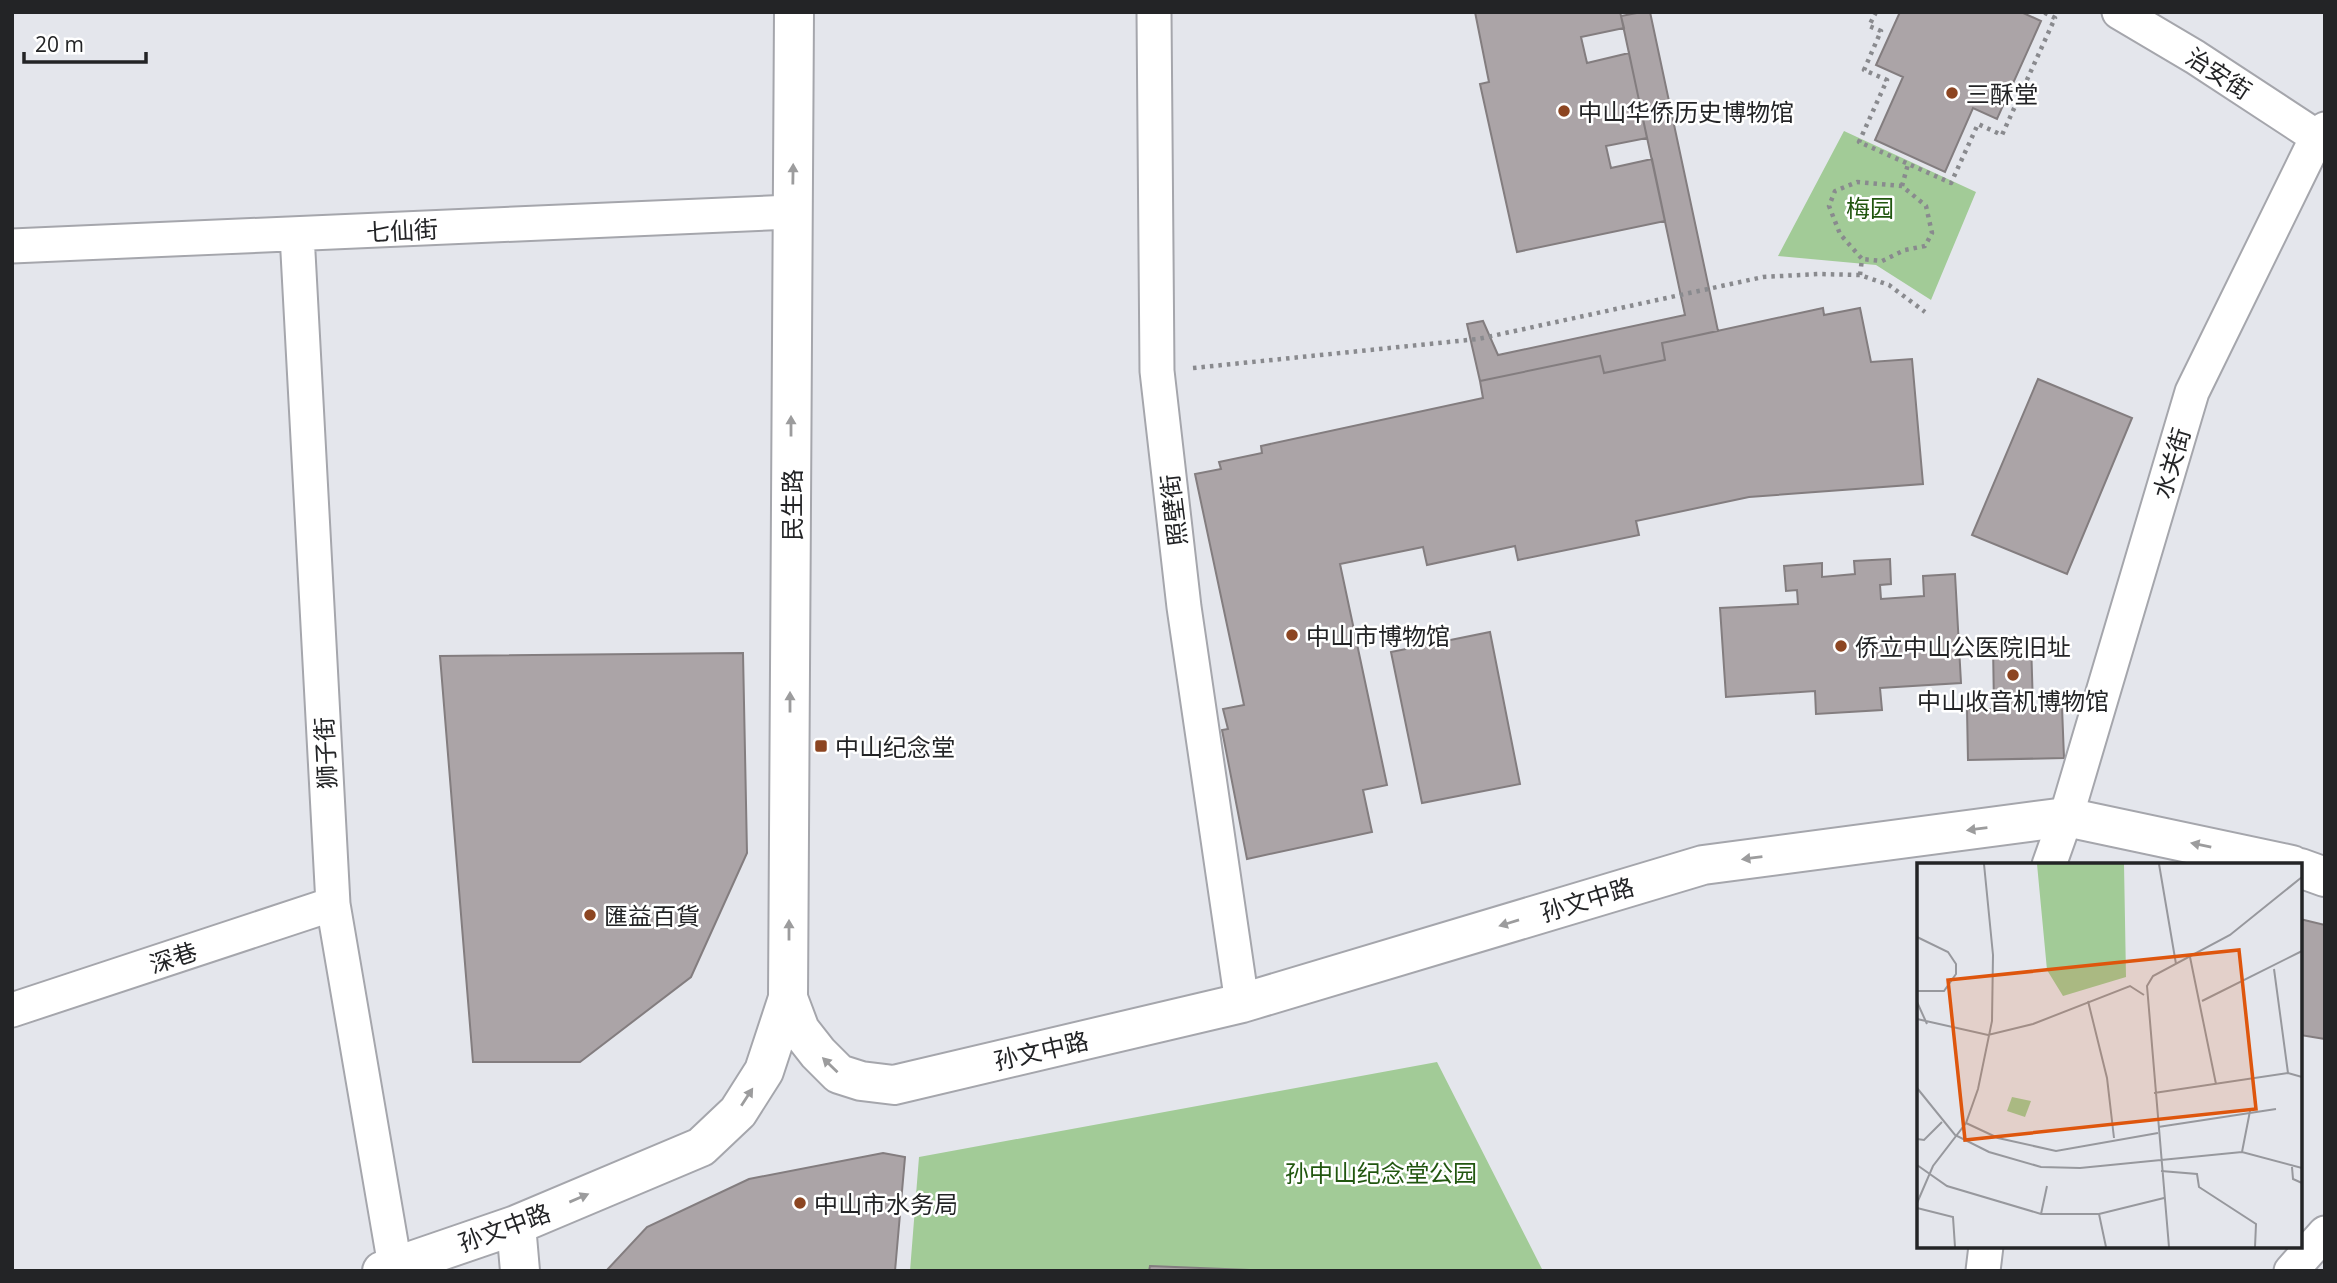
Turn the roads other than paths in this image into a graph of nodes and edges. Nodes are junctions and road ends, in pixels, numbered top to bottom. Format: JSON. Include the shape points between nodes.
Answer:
{"nodes":[{"id":1,"x":794,"y":12,"type":"edge"},
{"id":2,"x":1154,"y":12,"type":"edge"},
{"id":3,"x":2119,"y":12,"type":"edge"},
{"id":4,"x":2321,"y":133,"type":"edge"},
{"id":5,"x":792,"y":212,"type":"junction"},
{"id":6,"x":297,"y":234,"type":"junction"},
{"id":7,"x":12,"y":246,"type":"edge"},
{"id":8,"x":2066,"y":817,"type":"junction"},
{"id":9,"x":2050,"y":863,"type":"edge"},
{"id":10,"x":2283,"y":863,"type":"edge"},
{"id":11,"x":2302,"y":869,"type":"edge"},
{"id":12,"x":2325,"y":877,"type":"edge"},
{"id":13,"x":333,"y":904,"type":"junction"},
{"id":14,"x":788,"y":998,"type":"junction"},
{"id":15,"x":1242,"y":1003,"type":"junction"},
{"id":16,"x":12,"y":1010,"type":"edge"},
{"id":17,"x":516,"y":1225,"type":"junction"},
{"id":18,"x":2325,"y":1233,"type":"edge"},
{"id":19,"x":1986,"y":1248,"type":"edge"},
{"id":20,"x":388,"y":1268,"type":"edge"},
{"id":21,"x":520,"y":1271,"type":"edge"},
{"id":22,"x":1983,"y":1271,"type":"edge"},
{"id":23,"x":2291,"y":1271,"type":"edge"}],
"edges":[{"from":5,"to":1,"type":"street","name":"民生路","one_way":true},
{"from":2,"to":15,"type":"street","name":"照壁街","via":[[1157,372],[1184,607]]},
{"from":3,"to":4,"type":"street","name":"治安街"},
{"from":4,"to":8,"type":"street","name":"水关街","via":[[2192,392]]},
{"from":5,"to":6,"type":"street","name":"七仙街"},
{"from":14,"to":5,"type":"street","name":"民生路","one_way":true},
{"from":6,"to":7,"type":"street","name":"七仙街"},
{"from":6,"to":13,"type":"street","name":"狮子街"},
{"from":8,"to":9,"type":"street","name":"水关街"},
{"from":10,"to":8,"type":"street","name":"孙文中路","one_way":true},
{"from":8,"to":15,"type":"street","name":"孙文中路","one_way":true,"via":[[1703,864]]},
{"from":11,"to":12,"type":"street"},
{"from":13,"to":16,"type":"street","name":"深巷"},
{"from":13,"to":20,"type":"street","name":"狮子街"},
{"from":15,"to":14,"type":"street","name":"孙文中路","one_way":true,"via":[[894,1085],[839,1073],[800,1030]]},
{"from":17,"to":14,"type":"street","name":"孙文中路","one_way":true,"via":[[701,1147],[738,1112],[764,1071]]},
{"from":17,"to":20,"type":"street","name":"孙文中路"},
{"from":17,"to":21,"type":"street"},
{"from":18,"to":23,"type":"street"},
{"from":19,"to":22,"type":"street"}]}
